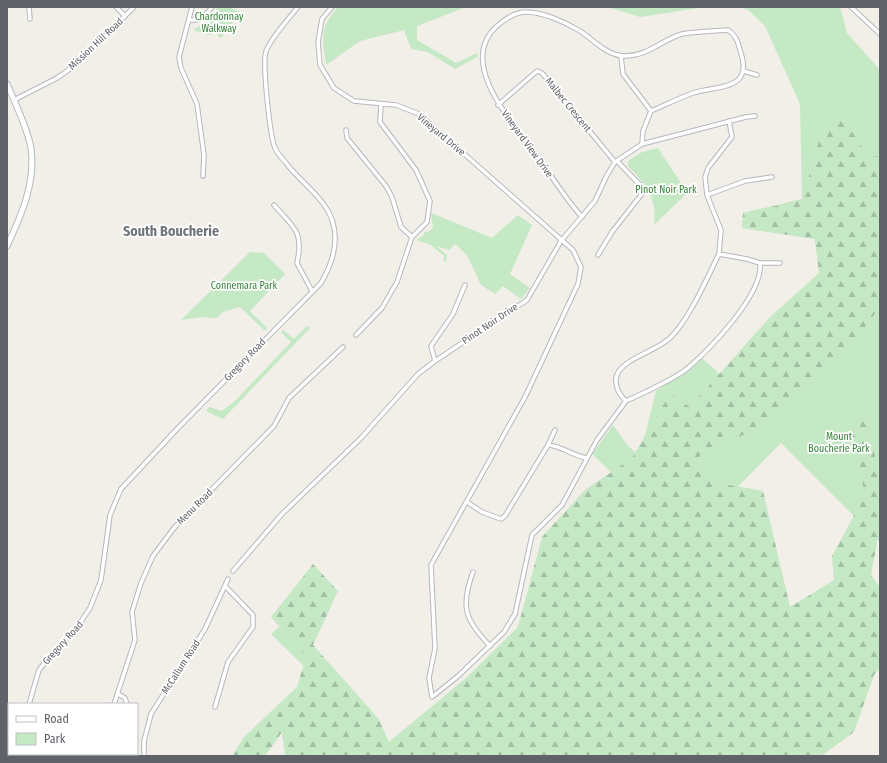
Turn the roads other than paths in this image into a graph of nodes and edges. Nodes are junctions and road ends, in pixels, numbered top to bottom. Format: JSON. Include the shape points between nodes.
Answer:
{"nodes":[{"id":1,"x":29,"y":7,"type":"edge"},
{"id":2,"x":116,"y":7,"type":"edge"},
{"id":3,"x":134,"y":7,"type":"edge"},
{"id":4,"x":192,"y":7,"type":"edge"},
{"id":5,"x":212,"y":7,"type":"edge"},
{"id":6,"x":298,"y":7,"type":"edge"},
{"id":7,"x":332,"y":7,"type":"edge"},
{"id":8,"x":851,"y":7,"type":"edge"},
{"id":9,"x":125,"y":16,"type":"junction"},
{"id":10,"x":30,"y":19,"type":"dead end"},
{"id":11,"x":190,"y":20,"type":"junction"},
{"id":12,"x":880,"y":34,"type":"edge"},
{"id":13,"x":621,"y":56,"type":"junction"},
{"id":14,"x":744,"y":71,"type":"junction"},
{"id":15,"x":757,"y":75,"type":"dead end"},
{"id":16,"x":7,"y":84,"type":"edge"},
{"id":17,"x":14,"y":100,"type":"junction"},
{"id":18,"x":498,"y":104,"type":"junction"},
{"id":19,"x":381,"y":105,"type":"junction"},
{"id":20,"x":651,"y":111,"type":"junction"},
{"id":21,"x":755,"y":116,"type":"dead end"},
{"id":22,"x":729,"y":121,"type":"junction"},
{"id":23,"x":346,"y":130,"type":"dead end"},
{"id":24,"x":642,"y":144,"type":"junction"},
{"id":25,"x":616,"y":162,"type":"junction"},
{"id":26,"x":202,"y":176,"type":"dead end"},
{"id":27,"x":772,"y":177,"type":"dead end"},
{"id":28,"x":707,"y":195,"type":"junction"},
{"id":29,"x":274,"y":205,"type":"dead end"},
{"id":30,"x":582,"y":217,"type":"junction"},
{"id":31,"x":412,"y":237,"type":"junction"},
{"id":32,"x":561,"y":241,"type":"junction"},
{"id":33,"x":7,"y":246,"type":"edge"},
{"id":34,"x":719,"y":254,"type":"junction"},
{"id":35,"x":598,"y":255,"type":"dead end"},
{"id":36,"x":760,"y":263,"type":"junction"},
{"id":37,"x":780,"y":263,"type":"dead end"},
{"id":38,"x":465,"y":285,"type":"dead end"},
{"id":39,"x":312,"y":291,"type":"junction"},
{"id":40,"x":356,"y":335,"type":"dead end"},
{"id":41,"x":343,"y":347,"type":"dead end"},
{"id":42,"x":435,"y":361,"type":"junction"},
{"id":43,"x":626,"y":401,"type":"junction"},
{"id":44,"x":555,"y":430,"type":"dead end"},
{"id":45,"x":548,"y":445,"type":"junction"},
{"id":46,"x":587,"y":458,"type":"junction"},
{"id":47,"x":467,"y":502,"type":"junction"},
{"id":48,"x":233,"y":571,"type":"dead end"},
{"id":49,"x":473,"y":572,"type":"dead end"},
{"id":50,"x":228,"y":579,"type":"dead end"},
{"id":51,"x":225,"y":586,"type":"junction"},
{"id":52,"x":490,"y":646,"type":"junction"},
{"id":53,"x":118,"y":694,"type":"junction"},
{"id":54,"x":28,"y":703,"type":"edge"},
{"id":55,"x":114,"y":703,"type":"edge"},
{"id":56,"x":127,"y":703,"type":"edge"},
{"id":57,"x":216,"y":707,"type":"dead end"},
{"id":58,"x":144,"y":756,"type":"edge"}],
"edges":[{"from":1,"to":10,"type":"street"},
{"from":2,"to":9,"type":"street"},
{"from":3,"to":9,"type":"street","name":"Mission Hill Road"},
{"from":4,"to":11,"type":"street"},
{"from":5,"to":11,"type":"street","via":[[205,17],[196,21]]},
{"from":6,"to":39,"type":"street","name":"Gregory Road","via":[[271,40],[263,62],[274,148],[292,172],[324,205],[331,218],[336,238],[330,268],[321,283]]},
{"from":7,"to":19,"type":"street","name":"Vineyard Drive","via":[[322,19],[318,42],[320,65],[334,88],[354,100]]},
{"from":8,"to":12,"type":"street"},
{"from":9,"to":17,"type":"street","name":"Mission Hill Road","via":[[77,64],[57,78]]},
{"from":11,"to":26,"type":"street","via":[[180,56],[181,68],[197,104],[204,155]]},
{"from":13,"to":14,"type":"street","name":"Vineyard View Drive","via":[[642,54],[682,34],[728,30],[737,38]]},
{"from":13,"to":18,"type":"street","name":"Vineyard View Drive","via":[[606,51],[579,30],[540,13],[525,12],[514,15],[494,29],[488,36],[484,48],[483,65]]},
{"from":13,"to":20,"type":"street","via":[[623,74]]},
{"from":14,"to":15,"type":"street"},
{"from":14,"to":20,"type":"street","via":[[736,82],[727,86],[695,93]]},
{"from":16,"to":17,"type":"main road"},
{"from":17,"to":33,"type":"main road","via":[[31,148],[31,178],[24,209]]},
{"from":18,"to":25,"type":"street","name":"Malbec Crescent","via":[[537,71],[542,73]]},
{"from":18,"to":30,"type":"street","name":"Vineyard View Drive"},
{"from":19,"to":31,"type":"street","via":[[380,122],[416,170],[430,201],[427,222]]},
{"from":19,"to":32,"type":"street","name":"Vineyard Drive","via":[[396,105],[419,114]]},
{"from":20,"to":24,"type":"street","via":[[643,131]]},
{"from":21,"to":22,"type":"street","name":"Pinot Noir Drive"},
{"from":22,"to":24,"type":"street","name":"Pinot Noir Drive"},
{"from":22,"to":28,"type":"street","via":[[732,137],[708,168],[705,177]]},
{"from":23,"to":31,"type":"street","via":[[347,138],[386,186],[401,227]]},
{"from":24,"to":25,"type":"street","name":"Pinot Noir Drive"},
{"from":25,"to":30,"type":"street","name":"Pinot Noir Drive","via":[[595,201]]},
{"from":25,"to":35,"type":"street","via":[[641,186],[641,195],[612,232]]},
{"from":27,"to":28,"type":"street","via":[[745,181]]},
{"from":28,"to":34,"type":"street","via":[[721,230]]},
{"from":29,"to":39,"type":"street","via":[[297,231],[300,246],[296,263]]},
{"from":30,"to":32,"type":"street","name":"Pinot Noir Drive"},
{"from":31,"to":40,"type":"street","via":[[393,288],[382,308]]},
{"from":32,"to":42,"type":"street","name":"Pinot Noir Drive","via":[[527,300]]},
{"from":32,"to":47,"type":"street","name":"Vineyard Drive","via":[[573,250],[581,267],[578,284],[525,397]]},
{"from":34,"to":36,"type":"street"},
{"from":34,"to":43,"type":"street","via":[[690,309],[670,338],[625,365],[618,372],[616,382],[619,395]]},
{"from":36,"to":37,"type":"street"},
{"from":36,"to":43,"type":"street","via":[[761,271],[753,292],[740,312],[708,349],[684,371]]},
{"from":38,"to":42,"type":"street","via":[[453,314],[431,346]]},
{"from":39,"to":54,"type":"street","name":"Gregory Road","via":[[121,489],[110,515],[101,580],[90,608],[74,632],[39,670]]},
{"from":41,"to":53,"type":"street","name":"Menu Road","via":[[289,398],[274,426],[174,528],[153,556],[132,612],[135,640]]},
{"from":42,"to":48,"type":"street","name":"Pinot Noir Drive","via":[[418,374],[360,438],[282,514]]},
{"from":43,"to":46,"type":"street"},
{"from":44,"to":45,"type":"street"},
{"from":45,"to":46,"type":"street","via":[[558,446]]},
{"from":45,"to":47,"type":"street","via":[[501,519],[482,512]]},
{"from":46,"to":52,"type":"street","via":[[562,505],[532,535],[515,614],[504,632]]},
{"from":47,"to":52,"type":"street","name":"Vineyard Drive","via":[[431,565],[435,648],[429,678],[432,697]]},
{"from":49,"to":52,"type":"street","via":[[467,587],[468,618],[474,629]]},
{"from":50,"to":51,"type":"street","name":"McCallum Road"},
{"from":51,"to":57,"type":"street","via":[[253,615],[253,627],[228,662]]},
{"from":51,"to":58,"type":"street","name":"McCallum Road","via":[[205,629],[151,714],[144,740]]},
{"from":53,"to":55,"type":"street","name":"Menu Road"},
{"from":53,"to":56,"type":"street","via":[[125,698]]}]}
